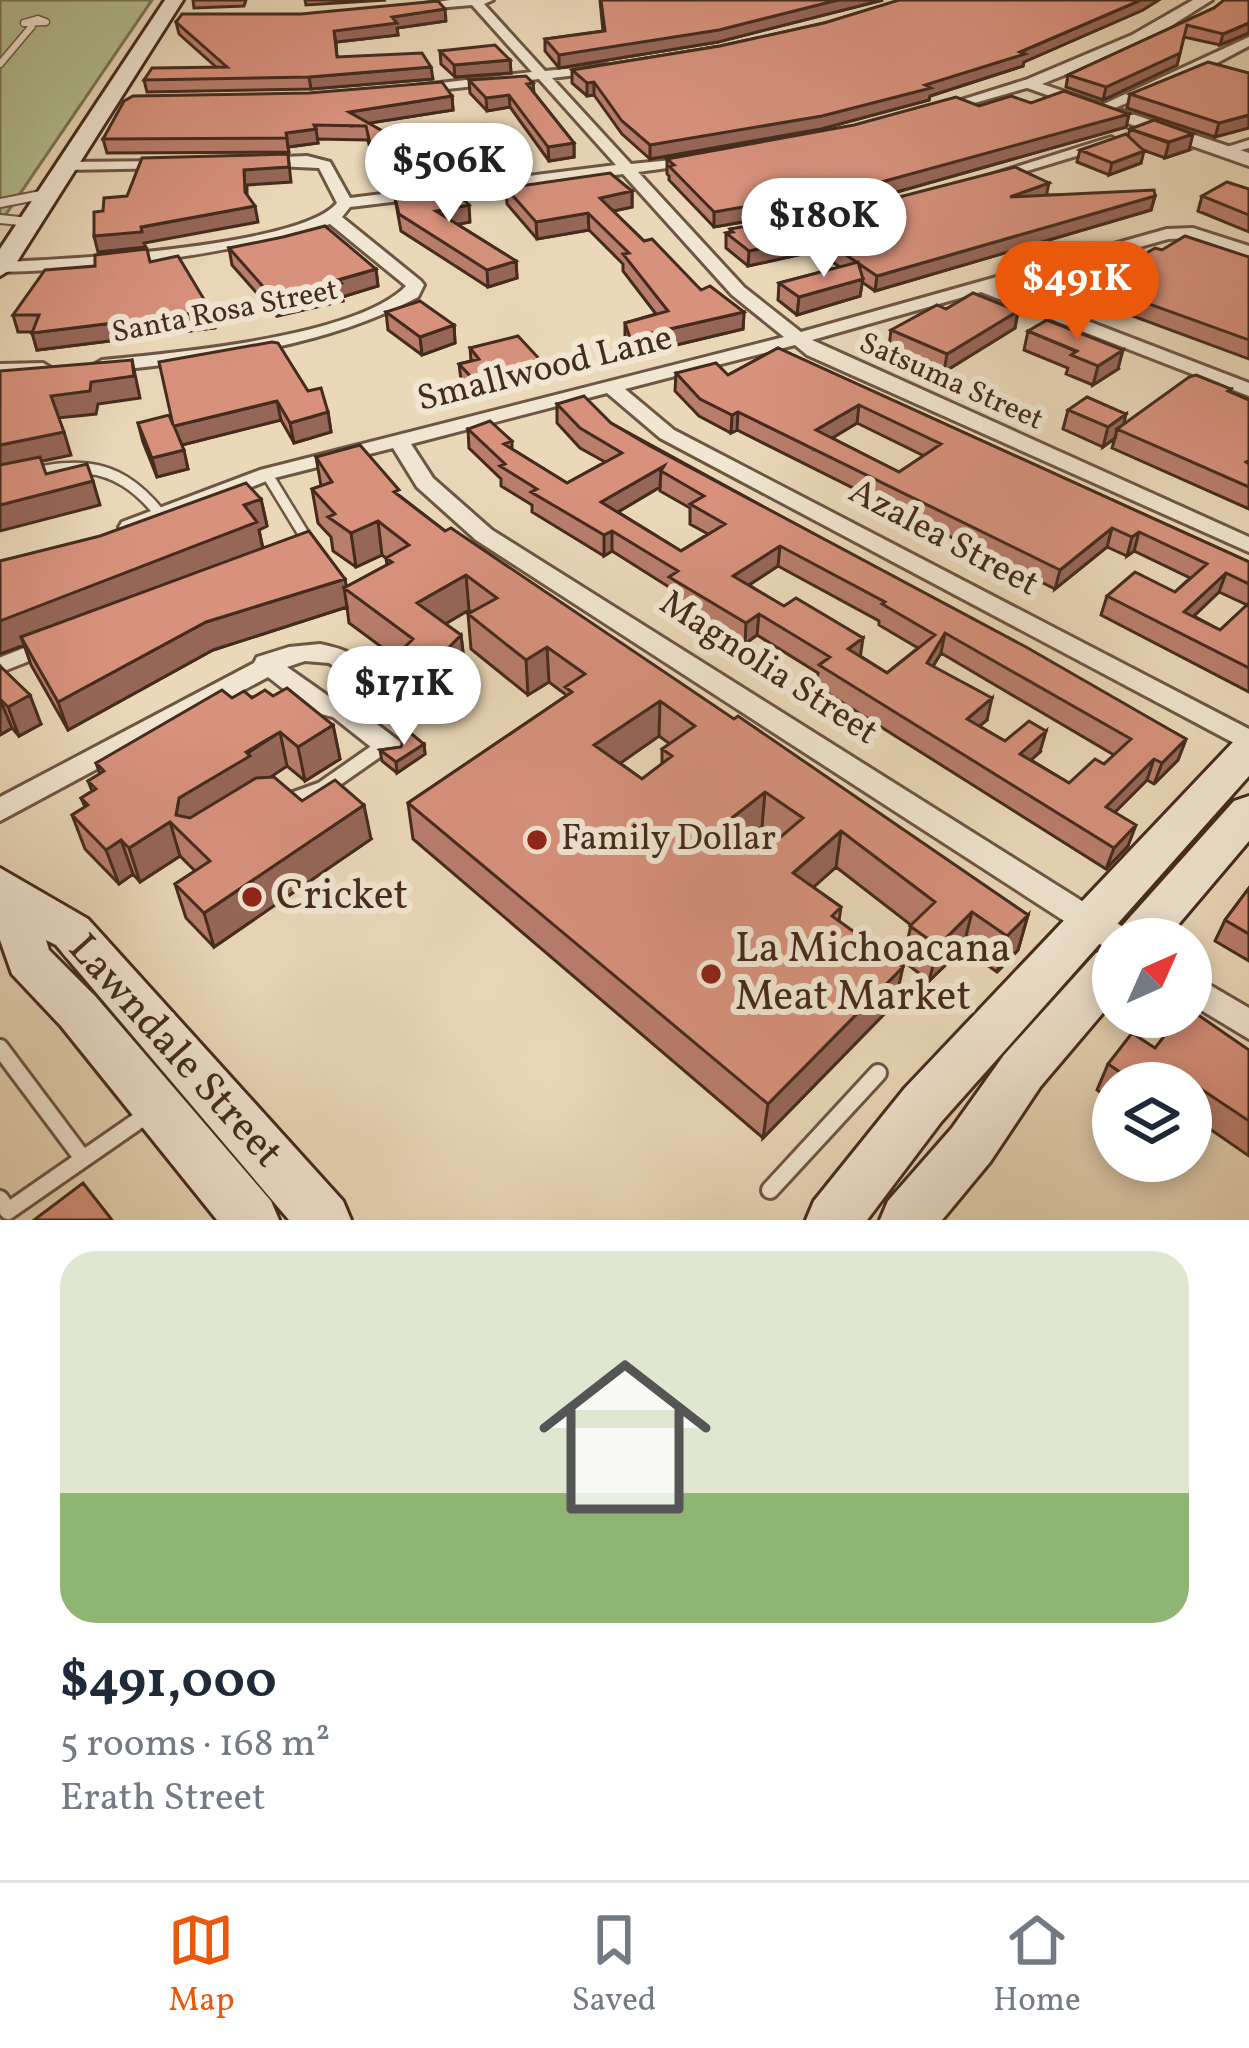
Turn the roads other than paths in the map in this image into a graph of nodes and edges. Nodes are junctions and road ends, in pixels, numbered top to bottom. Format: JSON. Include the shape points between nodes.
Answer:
{"nodes":[{"id":1,"x":487,"y":0,"type":"edge"},
{"id":2,"x":1204,"y":0,"type":"edge"},
{"id":3,"x":475,"y":1,"type":"edge"},
{"id":4,"x":405,"y":8,"type":"edge"},
{"id":5,"x":175,"y":11,"type":"edge"},
{"id":6,"x":32,"y":26,"type":"dead end"},
{"id":7,"x":1249,"y":41,"type":"edge"},
{"id":8,"x":0,"y":64,"type":"edge"},
{"id":9,"x":623,"y":65,"type":"edge"},
{"id":10,"x":542,"y":76,"type":"junction"},
{"id":11,"x":1025,"y":84,"type":"junction"},
{"id":12,"x":397,"y":91,"type":"edge"},
{"id":13,"x":1100,"y":110,"type":"junction"},
{"id":14,"x":910,"y":118,"type":"edge"},
{"id":15,"x":1153,"y":128,"type":"junction"},
{"id":16,"x":1249,"y":144,"type":"edge"},
{"id":17,"x":1222,"y":151,"type":"junction"},
{"id":18,"x":721,"y":156,"type":"edge"},
{"id":19,"x":1249,"y":160,"type":"edge"},
{"id":20,"x":246,"y":162,"type":"edge"},
{"id":21,"x":183,"y":164,"type":"edge"},
{"id":22,"x":66,"y":166,"type":"junction"},
{"id":23,"x":629,"y":170,"type":"junction"},
{"id":24,"x":975,"y":182,"type":"edge"},
{"id":25,"x":47,"y":194,"type":"junction"},
{"id":26,"x":0,"y":203,"type":"edge"},
{"id":27,"x":338,"y":211,"type":"junction"},
{"id":28,"x":0,"y":219,"type":"edge"},
{"id":29,"x":29,"y":222,"type":"junction"},
{"id":30,"x":1249,"y":252,"type":"edge"},
{"id":31,"x":0,"y":268,"type":"edge"},
{"id":32,"x":985,"y":288,"type":"junction"},
{"id":33,"x":797,"y":339,"type":"junction"},
{"id":34,"x":0,"y":370,"type":"edge"},
{"id":35,"x":614,"y":388,"type":"junction"},
{"id":36,"x":1249,"y":391,"type":"edge"},
{"id":37,"x":399,"y":441,"type":"junction"},
{"id":38,"x":267,"y":474,"type":"junction"},
{"id":39,"x":0,"y":480,"type":"edge"},
{"id":40,"x":160,"y":514,"type":"junction"},
{"id":41,"x":113,"y":532,"type":"edge"},
{"id":42,"x":1249,"y":545,"type":"edge"},
{"id":43,"x":292,"y":554,"type":"edge"},
{"id":44,"x":45,"y":648,"type":"edge"},
{"id":45,"x":266,"y":663,"type":"junction"},
{"id":46,"x":0,"y":665,"type":"edge"},
{"id":47,"x":341,"y":710,"type":"junction"},
{"id":48,"x":1249,"y":746,"type":"edge"},
{"id":49,"x":388,"y":747,"type":"joint"},
{"id":50,"x":273,"y":800,"type":"edge"},
{"id":51,"x":0,"y":810,"type":"edge"},
{"id":52,"x":1249,"y":812,"type":"edge"},
{"id":53,"x":4,"y":897,"type":"edge"},
{"id":54,"x":1125,"y":918,"type":"edge"},
{"id":55,"x":1156,"y":918,"type":"edge"},
{"id":56,"x":1092,"y":933,"type":"edge"},
{"id":57,"x":1092,"y":956,"type":"edge"},
{"id":58,"x":1092,"y":966,"type":"edge"},
{"id":59,"x":1212,"y":1000,"type":"edge"},
{"id":60,"x":1249,"y":1024,"type":"edge"},
{"id":61,"x":0,"y":1048,"type":"edge"},
{"id":62,"x":878,"y":1073,"type":"dead end"},
{"id":63,"x":158,"y":1108,"type":"junction"},
{"id":64,"x":81,"y":1156,"type":"junction"},
{"id":65,"x":770,"y":1190,"type":"dead end"},
{"id":66,"x":0,"y":1199,"type":"edge"},
{"id":67,"x":252,"y":1220,"type":"edge"},
{"id":68,"x":324,"y":1220,"type":"edge"},
{"id":69,"x":833,"y":1220,"type":"edge"},
{"id":70,"x":908,"y":1220,"type":"edge"}],
"edges":[{"from":1,"to":3,"type":"street"},
{"from":2,"to":11,"type":"street","via":[[1138,39]]},
{"from":3,"to":4,"type":"street"},
{"from":3,"to":10,"type":"street","name":"Satsuma Street"},
{"from":5,"to":22,"type":"main road"},
{"from":6,"to":8,"type":"lane"},
{"from":7,"to":13,"type":"street"},
{"from":9,"to":10,"type":"street"},
{"from":10,"to":12,"type":"street"},
{"from":10,"to":23,"type":"street","name":"Satsuma Street"},
{"from":11,"to":13,"type":"street"},
{"from":11,"to":14,"type":"street"},
{"from":13,"to":15,"type":"street"},
{"from":15,"to":17,"type":"street"},
{"from":15,"to":24,"type":"street"},
{"from":16,"to":17,"type":"street"},
{"from":17,"to":19,"type":"street"},
{"from":18,"to":23,"type":"street"},
{"from":20,"to":27,"type":"street","via":[[319,162],[331,170]]},
{"from":21,"to":22,"type":"street"},
{"from":22,"to":25,"type":"main road"},
{"from":23,"to":27,"type":"street"},
{"from":23,"to":33,"type":"street","name":"Satsuma Street","via":[[701,239],[738,291]]},
{"from":25,"to":26,"type":"lane"},
{"from":25,"to":29,"type":"main road"},
{"from":27,"to":31,"type":"street","via":[[185,255]]},
{"from":27,"to":34,"type":"street","name":"Santa Rosa Street","via":[[415,285],[412,293],[286,337],[137,362]]},
{"from":28,"to":29,"type":"lane"},
{"from":29,"to":31,"type":"main road"},
{"from":30,"to":32,"type":"street","name":"Smallwood Lane","via":[[1180,233]]},
{"from":32,"to":33,"type":"street","name":"Smallwood Lane"},
{"from":32,"to":36,"type":"street"},
{"from":33,"to":35,"type":"street","name":"Smallwood Lane"},
{"from":33,"to":42,"type":"street","name":"Satsuma Street"},
{"from":35,"to":37,"type":"street","name":"Smallwood Lane"},
{"from":35,"to":48,"type":"street","name":"Azalea Street","via":[[667,434]]},
{"from":37,"to":38,"type":"street","name":"Smallwood Lane"},
{"from":37,"to":56,"type":"street","name":"Magnolia Street","via":[[425,482],[484,535]]},
{"from":38,"to":40,"type":"street","name":"Smallwood Lane"},
{"from":38,"to":43,"type":"lane","via":[[306,538]]},
{"from":39,"to":40,"type":"lane","via":[[107,471],[136,485]]},
{"from":40,"to":41,"type":"street","name":"Smallwood Lane"},
{"from":44,"to":46,"type":"lane"},
{"from":45,"to":47,"type":"street","via":[[322,706]]},
{"from":45,"to":47,"type":"street","via":[[336,653],[356,678]]},
{"from":45,"to":51,"type":"street"},
{"from":47,"to":49,"type":"street"},
{"from":48,"to":54,"type":"main road"},
{"from":49,"to":50,"type":"lane","via":[[306,798]]},
{"from":52,"to":55,"type":"main road"},
{"from":53,"to":63,"type":"main road","name":"Lawndale Street","via":[[29,960]]},
{"from":53,"to":68,"type":"main road","name":"Lawndale Street","via":[[72,932]]},
{"from":57,"to":69,"type":"main road","via":[[923,1106]]},
{"from":58,"to":70,"type":"main road","via":[[971,1145]]},
{"from":59,"to":60,"type":"street"},
{"from":61,"to":64,"type":"lane"},
{"from":62,"to":65,"type":"lane"},
{"from":63,"to":64,"type":"lane"},
{"from":63,"to":67,"type":"main road","name":"Lawndale Street"},
{"from":64,"to":66,"type":"lane","via":[[8,1211]]}]}
